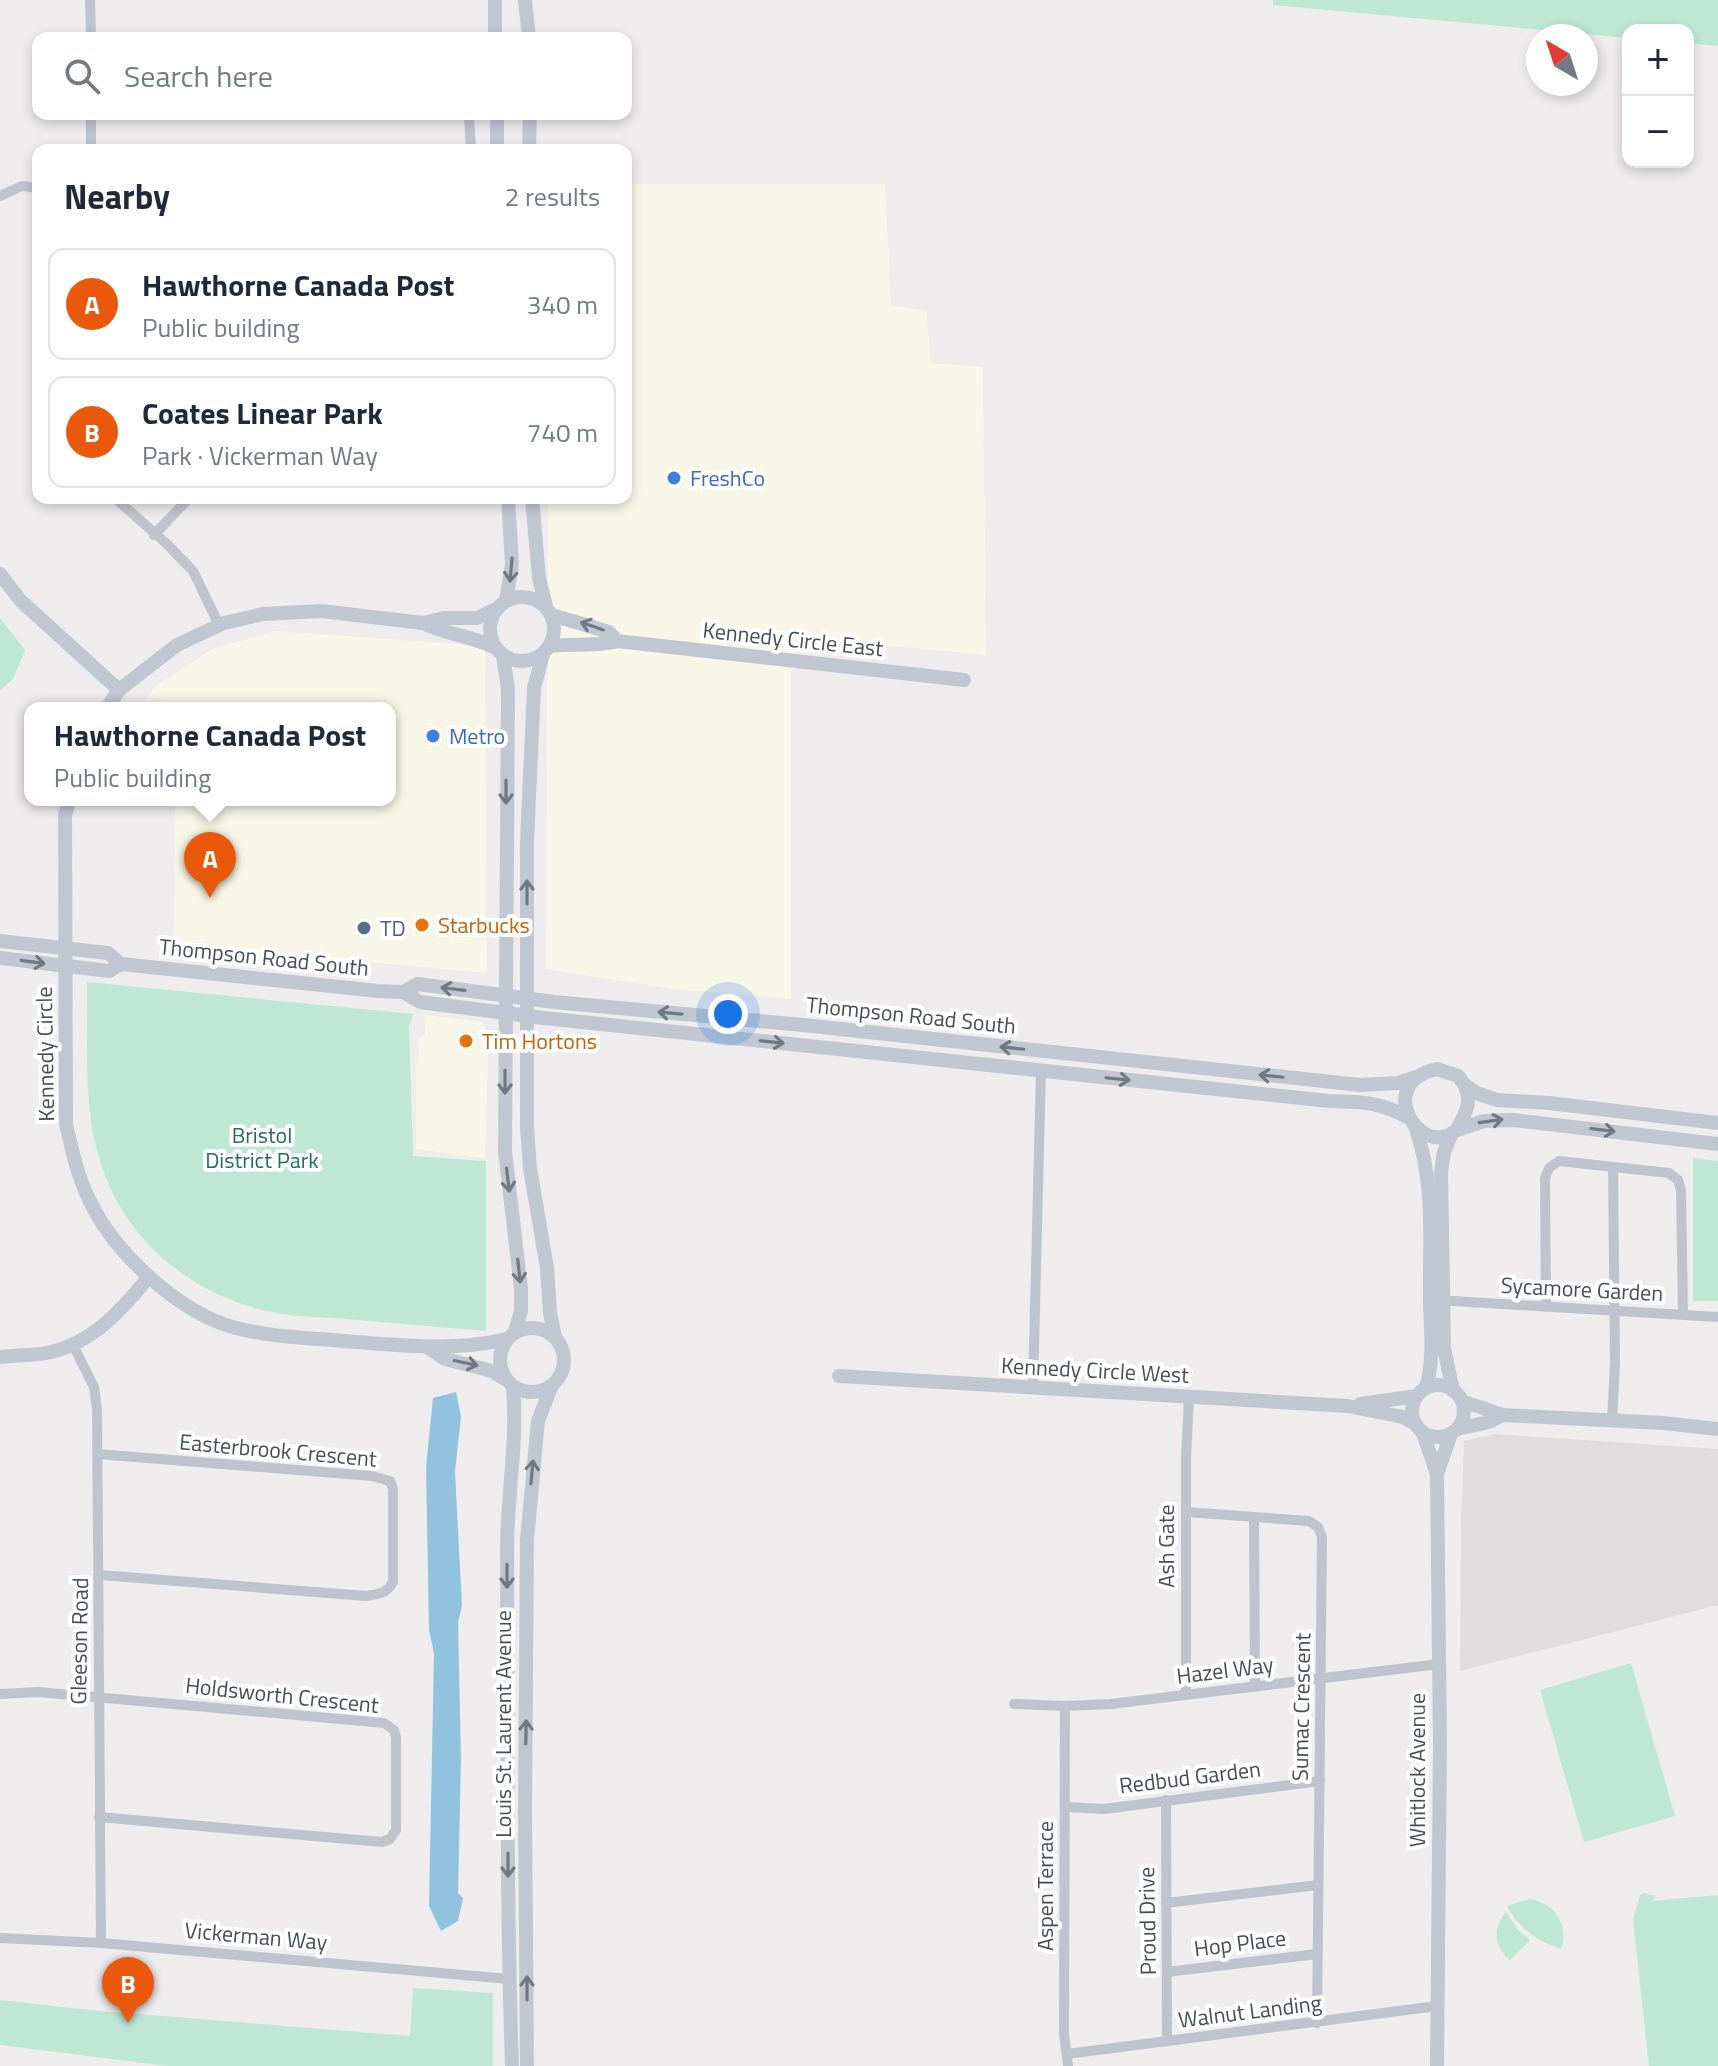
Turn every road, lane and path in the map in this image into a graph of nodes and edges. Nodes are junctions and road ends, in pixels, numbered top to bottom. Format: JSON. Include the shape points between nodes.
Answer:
{"nodes":[{"id":1,"x":90,"y":0,"type":"edge"},
{"id":2,"x":495,"y":0,"type":"edge"},
{"id":3,"x":525,"y":0,"type":"edge"},
{"id":4,"x":91,"y":32,"type":"edge"},
{"id":5,"x":495,"y":32,"type":"edge"},
{"id":6,"x":528,"y":32,"type":"edge"},
{"id":7,"x":91,"y":120,"type":"edge"},
{"id":8,"x":469,"y":120,"type":"edge"},
{"id":9,"x":497,"y":120,"type":"edge"},
{"id":10,"x":530,"y":120,"type":"edge"},
{"id":11,"x":91,"y":144,"type":"edge"},
{"id":12,"x":471,"y":144,"type":"edge"},
{"id":13,"x":497,"y":144,"type":"edge"},
{"id":14,"x":529,"y":144,"type":"edge"},
{"id":15,"x":32,"y":187,"type":"edge"},
{"id":16,"x":0,"y":196,"type":"edge"},
{"id":17,"x":121,"y":504,"type":"edge"},
{"id":18,"x":180,"y":504,"type":"edge"},
{"id":19,"x":508,"y":504,"type":"edge"},
{"id":20,"x":533,"y":504,"type":"edge"},
{"id":21,"x":154,"y":535,"type":"junction"},
{"id":22,"x":0,"y":574,"type":"edge"},
{"id":23,"x":502,"y":605,"type":"junction"},
{"id":24,"x":549,"y":611,"type":"junction"},
{"id":25,"x":423,"y":623,"type":"junction"},
{"id":26,"x":219,"y":625,"type":"junction"},
{"id":27,"x":617,"y":641,"type":"junction"},
{"id":28,"x":547,"y":650,"type":"junction"},
{"id":29,"x":500,"y":652,"type":"junction"},
{"id":30,"x":964,"y":680,"type":"dead end"},
{"id":31,"x":119,"y":690,"type":"junction"},
{"id":32,"x":111,"y":702,"type":"edge"},
{"id":33,"x":68,"y":806,"type":"edge"},
{"id":34,"x":0,"y":941,"type":"edge"},
{"id":35,"x":65,"y":948,"type":"junction"},
{"id":36,"x":0,"y":958,"type":"edge"},
{"id":37,"x":121,"y":964,"type":"junction"},
{"id":38,"x":66,"y":967,"type":"junction"},
{"id":39,"x":403,"y":992,"type":"junction"},
{"id":40,"x":505,"y":995,"type":"junction"},
{"id":41,"x":528,"y":998,"type":"junction"},
{"id":42,"x":504,"y":1013,"type":"junction"},
{"id":43,"x":528,"y":1016,"type":"junction"},
{"id":44,"x":1041,"y":1070,"type":"junction"},
{"id":45,"x":1416,"y":1077,"type":"junction"},
{"id":46,"x":1465,"y":1085,"type":"junction"},
{"id":47,"x":1412,"y":1122,"type":"junction"},
{"id":48,"x":1718,"y":1123,"type":"edge"},
{"id":49,"x":1454,"y":1132,"type":"junction"},
{"id":50,"x":1718,"y":1144,"type":"edge"},
{"id":51,"x":1613,"y":1167,"type":"junction"},
{"id":52,"x":149,"y":1277,"type":"junction"},
{"id":53,"x":1437,"y":1300,"type":"junction"},
{"id":54,"x":1546,"y":1307,"type":"junction"},
{"id":55,"x":1614,"y":1311,"type":"junction"},
{"id":56,"x":1683,"y":1315,"type":"junction"},
{"id":57,"x":1718,"y":1317,"type":"edge"},
{"id":58,"x":511,"y":1336,"type":"junction"},
{"id":59,"x":555,"y":1337,"type":"junction"},
{"id":60,"x":73,"y":1345,"type":"junction"},
{"id":61,"x":427,"y":1347,"type":"junction"},
{"id":62,"x":0,"y":1357,"type":"edge"},
{"id":63,"x":839,"y":1376,"type":"dead end"},
{"id":64,"x":509,"y":1383,"type":"junction"},
{"id":65,"x":552,"y":1385,"type":"junction"},
{"id":66,"x":1033,"y":1388,"type":"junction"},
{"id":67,"x":1421,"y":1392,"type":"junction"},
{"id":68,"x":1458,"y":1396,"type":"junction"},
{"id":69,"x":1189,"y":1398,"type":"junction"},
{"id":70,"x":1348,"y":1406,"type":"junction"},
{"id":71,"x":1503,"y":1415,"type":"junction"},
{"id":72,"x":1612,"y":1421,"type":"junction"},
{"id":73,"x":1420,"y":1428,"type":"junction"},
{"id":74,"x":1718,"y":1429,"type":"edge"},
{"id":75,"x":1454,"y":1431,"type":"junction"},
{"id":76,"x":97,"y":1454,"type":"junction"},
{"id":77,"x":1437,"y":1474,"type":"junction"},
{"id":78,"x":1186,"y":1512,"type":"junction"},
{"id":79,"x":1254,"y":1517,"type":"junction"},
{"id":80,"x":100,"y":1575,"type":"junction"},
{"id":81,"x":1439,"y":1664,"type":"junction"},
{"id":82,"x":1323,"y":1678,"type":"junction"},
{"id":83,"x":1255,"y":1687,"type":"junction"},
{"id":84,"x":0,"y":1694,"type":"edge"},
{"id":85,"x":1186,"y":1695,"type":"junction"},
{"id":86,"x":98,"y":1697,"type":"junction"},
{"id":87,"x":1014,"y":1704,"type":"dead end"},
{"id":88,"x":1065,"y":1706,"type":"junction"},
{"id":89,"x":1320,"y":1781,"type":"junction"},
{"id":90,"x":1166,"y":1800,"type":"junction"},
{"id":91,"x":1066,"y":1807,"type":"junction"},
{"id":92,"x":99,"y":1817,"type":"junction"},
{"id":93,"x":1318,"y":1885,"type":"junction"},
{"id":94,"x":1166,"y":1903,"type":"junction"},
{"id":95,"x":0,"y":1938,"type":"edge"},
{"id":96,"x":101,"y":1943,"type":"junction"},
{"id":97,"x":1317,"y":1954,"type":"junction"},
{"id":98,"x":1167,"y":1972,"type":"junction"},
{"id":99,"x":509,"y":1979,"type":"junction"},
{"id":100,"x":1437,"y":2006,"type":"junction"},
{"id":101,"x":1317,"y":2023,"type":"junction"},
{"id":102,"x":1167,"y":2041,"type":"junction"},
{"id":103,"x":1067,"y":2054,"type":"junction"},
{"id":104,"x":512,"y":2066,"type":"edge"},
{"id":105,"x":527,"y":2066,"type":"edge"},
{"id":106,"x":1068,"y":2066,"type":"edge"},
{"id":107,"x":1437,"y":2066,"type":"edge"}],
"edges":[{"from":1,"to":4,"type":"street"},
{"from":2,"to":5,"type":"main road"},
{"from":3,"to":6,"type":"main road"},
{"from":7,"to":11,"type":"street"},
{"from":8,"to":12,"type":"street"},
{"from":9,"to":13,"type":"main road"},
{"from":10,"to":14,"type":"main road"},
{"from":15,"to":16,"type":"street"},
{"from":17,"to":21,"type":"street"},
{"from":18,"to":21,"type":"street"},
{"from":19,"to":23,"type":"main road","one_way":true,"via":[[512,564]]},
{"from":20,"to":24,"type":"main road","via":[[539,578]]},
{"from":21,"to":26,"type":"street","via":[[193,571]]},
{"from":22,"to":31,"type":"main road","via":[[21,601]]},
{"from":23,"to":24,"type":"main road","via":[[527,597]]},
{"from":23,"to":25,"type":"main road","via":[[477,618]]},
{"from":23,"to":29,"type":"main road","via":[[490,628]]},
{"from":27,"to":24,"type":"main road","name":"Kennedy Circle East","one_way":true,"via":[[609,632]]},
{"from":24,"to":28,"type":"main road","via":[[554,636]]},
{"from":25,"to":26,"type":"main road","via":[[321,611],[263,614]]},
{"from":25,"to":29,"type":"main road","via":[[485,642]]},
{"from":26,"to":31,"type":"main road","via":[[177,645]]},
{"from":27,"to":28,"type":"main road","name":"Kennedy Circle East"},
{"from":27,"to":30,"type":"main road","name":"Kennedy Circle East"},
{"from":28,"to":29,"type":"main road","via":[[524,662]]},
{"from":41,"to":28,"type":"main road","one_way":true,"via":[[527,842],[534,688]]},
{"from":29,"to":40,"type":"main road","one_way":true,"via":[[508,688]]},
{"from":31,"to":32,"type":"main road"},
{"from":33,"to":35,"type":"main road","name":"Kennedy Circle"},
{"from":34,"to":35,"type":"main road","name":"Thompson Road South"},
{"from":35,"to":37,"type":"main road","name":"Thompson Road South","via":[[108,953]]},
{"from":35,"to":38,"type":"main road","name":"Kennedy Circle"},
{"from":36,"to":38,"type":"main road","name":"Thompson Road South","one_way":true},
{"from":37,"to":38,"type":"main road","name":"Thompson Road South","via":[[109,971]]},
{"from":37,"to":39,"type":"main road","name":"Thompson Road South"},
{"from":38,"to":52,"type":"main road","name":"Kennedy Circle","via":[[66,1124],[75,1166],[90,1202]]},
{"from":40,"to":39,"type":"main road","name":"Thompson Road South","one_way":true,"via":[[418,984]]},
{"from":39,"to":42,"type":"main road","name":"Thompson Road South","via":[[420,1002]]},
{"from":40,"to":41,"type":"main road","name":"Thompson Road South"},
{"from":40,"to":42,"type":"main road"},
{"from":41,"to":43,"type":"main road"},
{"from":45,"to":41,"type":"main road","name":"Thompson Road South","one_way":true,"via":[[1360,1085]]},
{"from":42,"to":43,"type":"main road","name":"Thompson Road South"},
{"from":42,"to":58,"type":"main road","one_way":true,"via":[[505,1151],[521,1300]]},
{"from":43,"to":44,"type":"main road","name":"Thompson Road South","one_way":true},
{"from":43,"to":59,"type":"main road","via":[[530,1168]]},
{"from":44,"to":47,"type":"main road","name":"Thompson Road South","one_way":true,"via":[[1360,1101],[1379,1104]]},
{"from":44,"to":66,"type":"street"},
{"from":45,"to":46,"type":"main road","via":[[1437,1069],[1458,1076]]},
{"from":45,"to":47,"type":"main road","via":[[1405,1096]]},
{"from":46,"to":48,"type":"main road","via":[[1497,1100]]},
{"from":46,"to":49,"type":"main road","via":[[1469,1102]]},
{"from":47,"to":49,"type":"main road","via":[[1432,1135]]},
{"from":47,"to":53,"type":"main road","via":[[1427,1165]]},
{"from":49,"to":50,"type":"main road","one_way":true,"via":[[1484,1121],[1513,1120]]},
{"from":49,"to":53,"type":"main road","via":[[1441,1164]]},
{"from":51,"to":54,"type":"street","via":[[1559,1161],[1549,1168]]},
{"from":51,"to":55,"type":"street"},
{"from":51,"to":56,"type":"street","via":[[1669,1173],[1678,1180]]},
{"from":52,"to":60,"type":"main road","via":[[117,1314]]},
{"from":52,"to":61,"type":"main road","name":"Kennedy Circle","via":[[203,1316],[235,1328]]},
{"from":53,"to":54,"type":"street","name":"Sycamore Garden"},
{"from":53,"to":67,"type":"main road","via":[[1433,1350]]},
{"from":53,"to":68,"type":"main road"},
{"from":54,"to":55,"type":"street","name":"Sycamore Garden"},
{"from":55,"to":56,"type":"street","name":"Sycamore Garden"},
{"from":55,"to":72,"type":"street"},
{"from":56,"to":57,"type":"street","name":"Sycamore Garden"},
{"from":58,"to":59,"type":"main road","via":[[536,1328]]},
{"from":58,"to":61,"type":"main road","name":"Kennedy Circle","via":[[475,1345]]},
{"from":58,"to":64,"type":"main road","via":[[499,1359]]},
{"from":59,"to":65,"type":"main road","via":[[564,1356]]},
{"from":60,"to":62,"type":"main road","via":[[49,1353]]},
{"from":60,"to":76,"type":"street","name":"Gleeson Road","via":[[94,1387]]},
{"from":61,"to":64,"type":"main road","name":"Kennedy Circle","one_way":true},
{"from":63,"to":66,"type":"main road","name":"Kennedy Circle West"},
{"from":64,"to":65,"type":"main road","via":[[533,1393]]},
{"from":64,"to":99,"type":"main road","name":"Louis St. Laurent Avenue","one_way":true,"via":[[516,1421],[507,1542]]},
{"from":105,"to":65,"type":"main road","name":"Louis St. Laurent Avenue","one_way":true,"via":[[527,1540],[538,1421]]},
{"from":66,"to":69,"type":"main road","name":"Kennedy Circle West"},
{"from":67,"to":68,"type":"main road","via":[[1440,1386]]},
{"from":67,"to":70,"type":"main road","name":"Kennedy Circle West"},
{"from":67,"to":73,"type":"main road","via":[[1412,1410]]},
{"from":68,"to":71,"type":"main road"},
{"from":68,"to":75,"type":"main road","via":[[1463,1415]]},
{"from":69,"to":70,"type":"main road","name":"Kennedy Circle West"},
{"from":69,"to":78,"type":"street","name":"Ash Gate"},
{"from":70,"to":73,"type":"main road","name":"Kennedy Circle West","via":[[1403,1417]]},
{"from":71,"to":72,"type":"main road"},
{"from":71,"to":75,"type":"main road"},
{"from":72,"to":74,"type":"main road"},
{"from":73,"to":75,"type":"main road","via":[[1437,1437]]},
{"from":73,"to":77,"type":"main road","name":"Whitlock Avenue"},
{"from":75,"to":77,"type":"main road","name":"Whitlock Avenue"},
{"from":76,"to":80,"type":"street","name":"Gleeson Road"},
{"from":76,"to":80,"type":"street","name":"Easterbrook Crescent","via":[[372,1476],[390,1481],[393,1489],[393,1582],[380,1594]]},
{"from":77,"to":81,"type":"main road","name":"Whitlock Avenue"},
{"from":78,"to":79,"type":"street","name":"Sumac Crescent"},
{"from":78,"to":85,"type":"street","name":"Ash Gate"},
{"from":79,"to":82,"type":"street","name":"Sumac Crescent","via":[[1309,1521],[1318,1527]]},
{"from":79,"to":83,"type":"street"},
{"from":80,"to":86,"type":"street","name":"Gleeson Road"},
{"from":81,"to":82,"type":"street","name":"Hazel Way"},
{"from":81,"to":100,"type":"main road","name":"Whitlock Avenue"},
{"from":82,"to":83,"type":"street","name":"Hazel Way"},
{"from":82,"to":89,"type":"street","name":"Sumac Crescent"},
{"from":83,"to":85,"type":"street","name":"Hazel Way"},
{"from":84,"to":86,"type":"street","name":"Holdsworth Crescent"},
{"from":85,"to":88,"type":"street","name":"Hazel Way"},
{"from":86,"to":92,"type":"street","name":"Gleeson Road"},
{"from":86,"to":92,"type":"street","name":"Holdsworth Crescent","via":[[384,1723],[396,1738],[396,1830],[382,1842]]},
{"from":87,"to":88,"type":"street","name":"Hazel Way"},
{"from":88,"to":91,"type":"street","name":"Aspen Terrace"},
{"from":89,"to":90,"type":"street","name":"Redbud Garden"},
{"from":89,"to":93,"type":"street","name":"Sumac Crescent"},
{"from":90,"to":91,"type":"street","name":"Redbud Garden","via":[[1104,1809]]},
{"from":90,"to":94,"type":"street","name":"Proud Drive"},
{"from":91,"to":103,"type":"street","name":"Aspen Terrace"},
{"from":92,"to":96,"type":"street","name":"Gleeson Road"},
{"from":93,"to":94,"type":"street"},
{"from":93,"to":97,"type":"street","name":"Sumac Crescent"},
{"from":94,"to":98,"type":"street","name":"Proud Drive"},
{"from":95,"to":96,"type":"street","name":"Vickerman Way"},
{"from":96,"to":99,"type":"street","name":"Vickerman Way"},
{"from":97,"to":98,"type":"street","name":"Hop Place"},
{"from":97,"to":101,"type":"street","name":"Sumac Crescent"},
{"from":98,"to":102,"type":"street","name":"Proud Drive"},
{"from":99,"to":104,"type":"main road","name":"Louis St. Laurent Avenue"},
{"from":100,"to":101,"type":"street","name":"Walnut Landing"},
{"from":100,"to":107,"type":"main road","name":"Whitlock Avenue"},
{"from":101,"to":102,"type":"street","name":"Walnut Landing"},
{"from":102,"to":103,"type":"street","name":"Walnut Landing"},
{"from":103,"to":106,"type":"street","name":"Aspen Terrace"}]}
